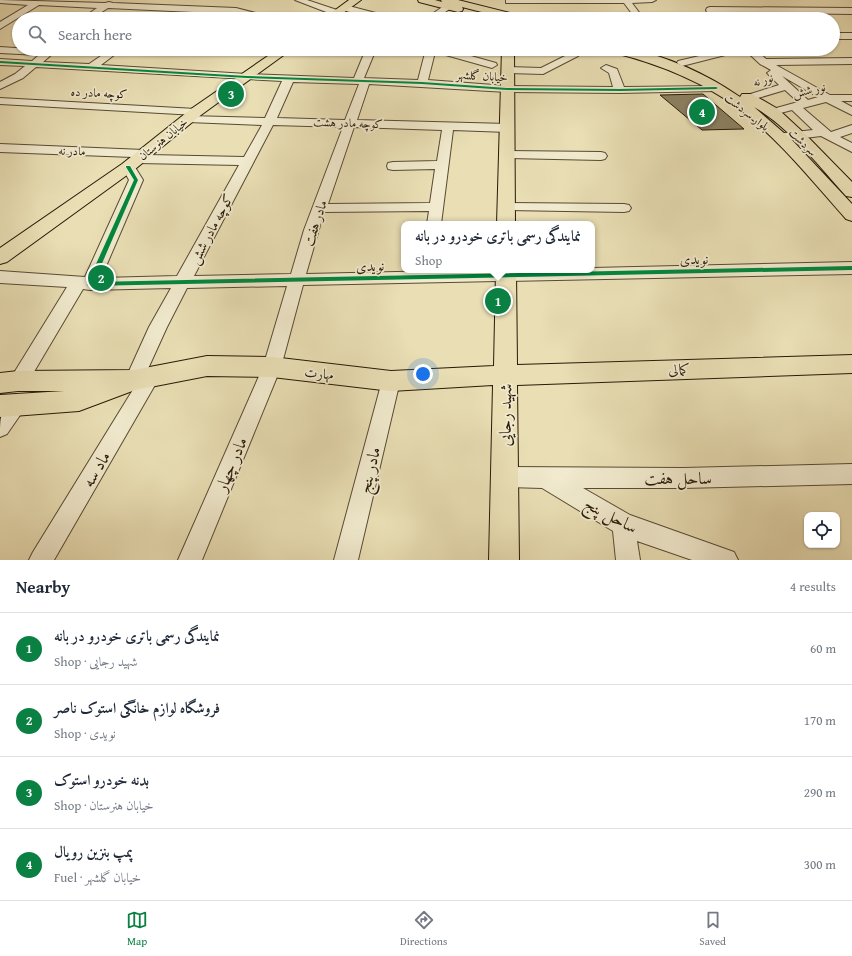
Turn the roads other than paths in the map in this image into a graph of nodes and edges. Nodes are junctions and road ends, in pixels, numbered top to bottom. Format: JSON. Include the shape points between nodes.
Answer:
{"nodes":[{"id":1,"x":187,"y":0,"type":"edge"},
{"id":2,"x":299,"y":0,"type":"edge"},
{"id":3,"x":356,"y":0,"type":"edge"},
{"id":4,"x":423,"y":0,"type":"edge"},
{"id":5,"x":617,"y":0,"type":"edge"},
{"id":6,"x":626,"y":0,"type":"edge"},
{"id":7,"x":652,"y":0,"type":"edge"},
{"id":8,"x":0,"y":1,"type":"edge"},
{"id":9,"x":39,"y":1,"type":"edge"},
{"id":10,"x":508,"y":1,"type":"edge"},
{"id":11,"x":112,"y":2,"type":"edge"},
{"id":12,"x":447,"y":3,"type":"edge"},
{"id":13,"x":709,"y":5,"type":"edge"},
{"id":14,"x":176,"y":8,"type":"junction"},
{"id":15,"x":800,"y":11,"type":"joint"},
{"id":16,"x":852,"y":11,"type":"edge"},
{"id":17,"x":21,"y":12,"type":"edge"},
{"id":18,"x":97,"y":12,"type":"edge"},
{"id":19,"x":170,"y":12,"type":"edge"},
{"id":20,"x":240,"y":12,"type":"edge"},
{"id":21,"x":327,"y":12,"type":"edge"},
{"id":22,"x":338,"y":12,"type":"edge"},
{"id":23,"x":437,"y":12,"type":"edge"},
{"id":24,"x":472,"y":12,"type":"edge"},
{"id":25,"x":483,"y":12,"type":"edge"},
{"id":26,"x":513,"y":12,"type":"edge"},
{"id":27,"x":635,"y":12,"type":"edge"},
{"id":28,"x":12,"y":17,"type":"edge"},
{"id":29,"x":1,"y":24,"type":"edge"},
{"id":30,"x":12,"y":24,"type":"edge"},
{"id":31,"x":840,"y":36,"type":"edge"},
{"id":32,"x":852,"y":36,"type":"edge"},
{"id":33,"x":0,"y":50,"type":"edge"},
{"id":34,"x":12,"y":50,"type":"edge"},
{"id":35,"x":44,"y":56,"type":"edge"},
{"id":36,"x":107,"y":56,"type":"edge"},
{"id":37,"x":276,"y":56,"type":"edge"},
{"id":38,"x":369,"y":56,"type":"edge"},
{"id":39,"x":429,"y":56,"type":"edge"},
{"id":40,"x":458,"y":56,"type":"edge"},
{"id":41,"x":508,"y":56,"type":"edge"},
{"id":42,"x":571,"y":56,"type":"edge"},
{"id":43,"x":640,"y":56,"type":"edge"},
{"id":44,"x":671,"y":56,"type":"edge"},
{"id":45,"x":712,"y":56,"type":"edge"},
{"id":46,"x":757,"y":56,"type":"edge"},
{"id":47,"x":0,"y":62,"type":"edge"},
{"id":48,"x":764,"y":62,"type":"junction"},
{"id":49,"x":852,"y":62,"type":"edge"},
{"id":50,"x":682,"y":63,"type":"junction"},
{"id":51,"x":34,"y":64,"type":"junction"},
{"id":52,"x":492,"y":66,"type":"dead end"},
{"id":53,"x":92,"y":67,"type":"junction"},
{"id":54,"x":606,"y":68,"type":"dead end"},
{"id":55,"x":508,"y":70,"type":"junction"},
{"id":56,"x":247,"y":77,"type":"junction"},
{"id":57,"x":289,"y":78,"type":"junction"},
{"id":58,"x":361,"y":81,"type":"junction"},
{"id":59,"x":422,"y":83,"type":"junction"},
{"id":60,"x":0,"y":86,"type":"edge"},
{"id":61,"x":785,"y":87,"type":"junction"},
{"id":62,"x":716,"y":88,"type":"junction"},
{"id":63,"x":507,"y":89,"type":"junction"},
{"id":64,"x":620,"y":90,"type":"junction"},
{"id":65,"x":748,"y":98,"type":"junction"},
{"id":66,"x":827,"y":98,"type":"junction"},
{"id":67,"x":852,"y":98,"type":"edge"},
{"id":68,"x":0,"y":101,"type":"edge"},
{"id":69,"x":799,"y":105,"type":"junction"},
{"id":70,"x":773,"y":112,"type":"junction"},
{"id":71,"x":852,"y":112,"type":"edge"},
{"id":72,"x":192,"y":115,"type":"junction"},
{"id":73,"x":270,"y":120,"type":"junction"},
{"id":74,"x":350,"y":123,"type":"junction"},
{"id":75,"x":448,"y":126,"type":"junction"},
{"id":76,"x":508,"y":128,"type":"junction"},
{"id":77,"x":852,"y":129,"type":"edge"},
{"id":78,"x":826,"y":134,"type":"junction"},
{"id":79,"x":799,"y":136,"type":"junction"},
{"id":80,"x":780,"y":138,"type":"junction"},
{"id":81,"x":0,"y":148,"type":"edge"},
{"id":82,"x":852,"y":148,"type":"edge"},
{"id":83,"x":507,"y":155,"type":"junction"},
{"id":84,"x":601,"y":156,"type":"dead end"},
{"id":85,"x":137,"y":160,"type":"junction"},
{"id":86,"x":248,"y":161,"type":"junction"},
{"id":87,"x":442,"y":165,"type":"junction"},
{"id":88,"x":393,"y":166,"type":"dead end"},
{"id":89,"x":852,"y":192,"type":"edge"},
{"id":90,"x":436,"y":207,"type":"junction"},
{"id":91,"x":506,"y":207,"type":"junction"},
{"id":92,"x":319,"y":208,"type":"junction"},
{"id":93,"x":624,"y":208,"type":"dead end"},
{"id":94,"x":852,"y":215,"type":"edge"},
{"id":95,"x":434,"y":221,"type":"edge"},
{"id":96,"x":506,"y":221,"type":"edge"},
{"id":97,"x":0,"y":257,"type":"edge"},
{"id":98,"x":852,"y":268,"type":"edge"},
{"id":99,"x":595,"y":271,"type":"edge"},
{"id":100,"x":427,"y":273,"type":"edge"},
{"id":101,"x":506,"y":273,"type":"edge"},
{"id":102,"x":0,"y":277,"type":"edge"},
{"id":103,"x":298,"y":281,"type":"junction"},
{"id":104,"x":182,"y":282,"type":"junction"},
{"id":105,"x":85,"y":283,"type":"junction"},
{"id":106,"x":852,"y":364,"type":"edge"},
{"id":107,"x":272,"y":367,"type":"junction"},
{"id":108,"x":506,"y":375,"type":"junction"},
{"id":109,"x":142,"y":379,"type":"junction"},
{"id":110,"x":391,"y":381,"type":"junction"},
{"id":111,"x":9,"y":382,"type":"edge"},
{"id":112,"x":9,"y":406,"type":"edge"},
{"id":113,"x":0,"y":428,"type":"edge"},
{"id":114,"x":852,"y":474,"type":"edge"},
{"id":115,"x":505,"y":477,"type":"junction"},
{"id":116,"x":546,"y":478,"type":"junction"},
{"id":117,"x":624,"y":525,"type":"junction"},
{"id":118,"x":41,"y":560,"type":"edge"},
{"id":119,"x":190,"y":560,"type":"edge"},
{"id":120,"x":346,"y":560,"type":"edge"},
{"id":121,"x":504,"y":560,"type":"edge"},
{"id":122,"x":628,"y":560,"type":"edge"},
{"id":123,"x":726,"y":560,"type":"edge"}],
"edges":[{"from":1,"to":14,"type":"street"},
{"from":2,"to":21,"type":"street"},
{"from":3,"to":22,"type":"main road"},
{"from":4,"to":12,"type":"main road"},
{"from":5,"to":6,"type":"street"},
{"from":5,"to":10,"type":"street"},
{"from":6,"to":7,"type":"street"},
{"from":6,"to":27,"type":"street"},
{"from":8,"to":9,"type":"street"},
{"from":9,"to":11,"type":"street"},
{"from":9,"to":17,"type":"street"},
{"from":10,"to":25,"type":"main road"},
{"from":10,"to":26,"type":"street"},
{"from":11,"to":14,"type":"street"},
{"from":11,"to":18,"type":"street"},
{"from":12,"to":23,"type":"street"},
{"from":12,"to":24,"type":"main road"},
{"from":13,"to":15,"type":"street","via":[[722,10]]},
{"from":14,"to":19,"type":"street"},
{"from":14,"to":20,"type":"street"},
{"from":15,"to":16,"type":"street"},
{"from":28,"to":29,"type":"street"},
{"from":29,"to":30,"type":"street"},
{"from":31,"to":32,"type":"street"},
{"from":33,"to":34,"type":"street"},
{"from":35,"to":51,"type":"street"},
{"from":36,"to":53,"type":"street"},
{"from":37,"to":56,"type":"main road","name":"خیابان هنرستان"},
{"from":38,"to":58,"type":"street","name":"مادر هفت"},
{"from":39,"to":59,"type":"street"},
{"from":40,"to":52,"type":"street"},
{"from":41,"to":55,"type":"main road"},
{"from":42,"to":55,"type":"street","via":[[543,71]]},
{"from":43,"to":62,"type":"main road","name":"بلوار سردشت","via":[[657,61]]},
{"from":44,"to":50,"type":"main road","name":"سردشت"},
{"from":45,"to":50,"type":"street"},
{"from":46,"to":48,"type":"street"},
{"from":47,"to":51,"type":"street","name":"خیابان گلشهر"},
{"from":48,"to":49,"type":"street"},
{"from":48,"to":61,"type":"street"},
{"from":48,"to":66,"type":"street"},
{"from":50,"to":65,"type":"main road","name":"سردشت"},
{"from":51,"to":53,"type":"street","name":"خیابان گلشهر"},
{"from":51,"to":60,"type":"street"},
{"from":53,"to":56,"type":"street","name":"خیابان گلشهر"},
{"from":54,"to":64,"type":"street","via":[[614,73]]},
{"from":55,"to":63,"type":"main road"},
{"from":56,"to":57,"type":"street","name":"خیابان گلشهر"},
{"from":56,"to":72,"type":"main road","name":"خیابان هنرستان"},
{"from":57,"to":58,"type":"street","name":"خیابان گلشهر"},
{"from":57,"to":73,"type":"street","name":"کوچه مادر شش"},
{"from":58,"to":59,"type":"street","name":"خیابان گلشهر"},
{"from":58,"to":74,"type":"street","name":"مادر هفت"},
{"from":59,"to":63,"type":"street","name":"خیابان گلشهر"},
{"from":61,"to":65,"type":"street","name":"نور نه"},
{"from":61,"to":69,"type":"street"},
{"from":62,"to":64,"type":"street","name":"خیابان گلشهر"},
{"from":62,"to":80,"type":"main road","name":"بلوار سردشت","via":[[742,105]]},
{"from":63,"to":64,"type":"street","name":"خیابان گلشهر"},
{"from":63,"to":76,"type":"main road"},
{"from":65,"to":70,"type":"main road","name":"سردشت"},
{"from":66,"to":67,"type":"street","name":"نور شش"},
{"from":66,"to":69,"type":"street","name":"نور شش"},
{"from":66,"to":71,"type":"street"},
{"from":68,"to":72,"type":"street","name":"کوچه مادر ده"},
{"from":69,"to":70,"type":"street","name":"نور شش"},
{"from":69,"to":78,"type":"street"},
{"from":70,"to":79,"type":"main road","name":"سردشت"},
{"from":72,"to":73,"type":"street","name":"کوچه مادر هشت"},
{"from":72,"to":85,"type":"main road","name":"خیابان هنرستان"},
{"from":73,"to":74,"type":"street","name":"کوچه مادر هشت"},
{"from":73,"to":86,"type":"street","name":"کوچه مادر شش"},
{"from":74,"to":75,"type":"street","name":"کوچه مادر هشت"},
{"from":74,"to":92,"type":"street","name":"مادر هفت"},
{"from":75,"to":76,"type":"street","name":"کوچه مادر هشت"},
{"from":75,"to":87,"type":"street"},
{"from":76,"to":83,"type":"main road"},
{"from":77,"to":78,"type":"street"},
{"from":78,"to":79,"type":"street"},
{"from":78,"to":82,"type":"street"},
{"from":79,"to":80,"type":"street"},
{"from":79,"to":89,"type":"main road","name":"سردشت"},
{"from":80,"to":94,"type":"main road","name":"بلوار سردشت"},
{"from":81,"to":85,"type":"street","name":"مادر نه"},
{"from":83,"to":84,"type":"street"},
{"from":83,"to":91,"type":"main road"},
{"from":85,"to":86,"type":"street","name":"مادر نه"},
{"from":85,"to":97,"type":"main road","name":"خیابان هنرستان"},
{"from":85,"to":105,"type":"street","via":[[136,180]]},
{"from":86,"to":104,"type":"street","name":"کوچه مادر شش"},
{"from":87,"to":88,"type":"street"},
{"from":87,"to":90,"type":"street"},
{"from":90,"to":92,"type":"street"},
{"from":90,"to":95,"type":"street"},
{"from":91,"to":93,"type":"street"},
{"from":91,"to":96,"type":"main road"},
{"from":92,"to":103,"type":"street","name":"مادر هفت"},
{"from":98,"to":99,"type":"street","name":"نویدی"},
{"from":100,"to":103,"type":"street","name":"نویدی"},
{"from":101,"to":108,"type":"main road","name":"شهید رجایی"},
{"from":102,"to":105,"type":"street","name":"نویدی"},
{"from":103,"to":104,"type":"street","name":"نویدی"},
{"from":103,"to":107,"type":"street","name":"مادر هفت"},
{"from":104,"to":105,"type":"street","name":"نویدی"},
{"from":104,"to":109,"type":"street","name":"کوچه مادر شش","via":[[158,327]]},
{"from":105,"to":111,"type":"street"},
{"from":106,"to":108,"type":"main road","name":"کمالی"},
{"from":107,"to":109,"type":"main road","name":"مهارت","via":[[207,366]]},
{"from":107,"to":110,"type":"main road","name":"مهارت"},
{"from":107,"to":119,"type":"street","name":"مادر چهار"},
{"from":108,"to":110,"type":"main road","name":"مهارت"},
{"from":108,"to":115,"type":"main road","name":"شهید رجایی"},
{"from":109,"to":111,"type":"main road","name":"مهارت"},
{"from":109,"to":112,"type":"main road","name":"مهارت","via":[[79,400]]},
{"from":109,"to":118,"type":"street","name":"ماد سه"},
{"from":110,"to":120,"type":"street","name":"مادر پنج"},
{"from":112,"to":113,"type":"street"},
{"from":114,"to":116,"type":"street","name":"ساحل هفت"},
{"from":115,"to":116,"type":"street","name":"ساحل هفت"},
{"from":115,"to":121,"type":"main road","name":"شهید رجایی"},
{"from":116,"to":117,"type":"street","name":"ساحل پنج"},
{"from":117,"to":122,"type":"street"},
{"from":117,"to":123,"type":"street","name":"ساحل پنج"}]}
